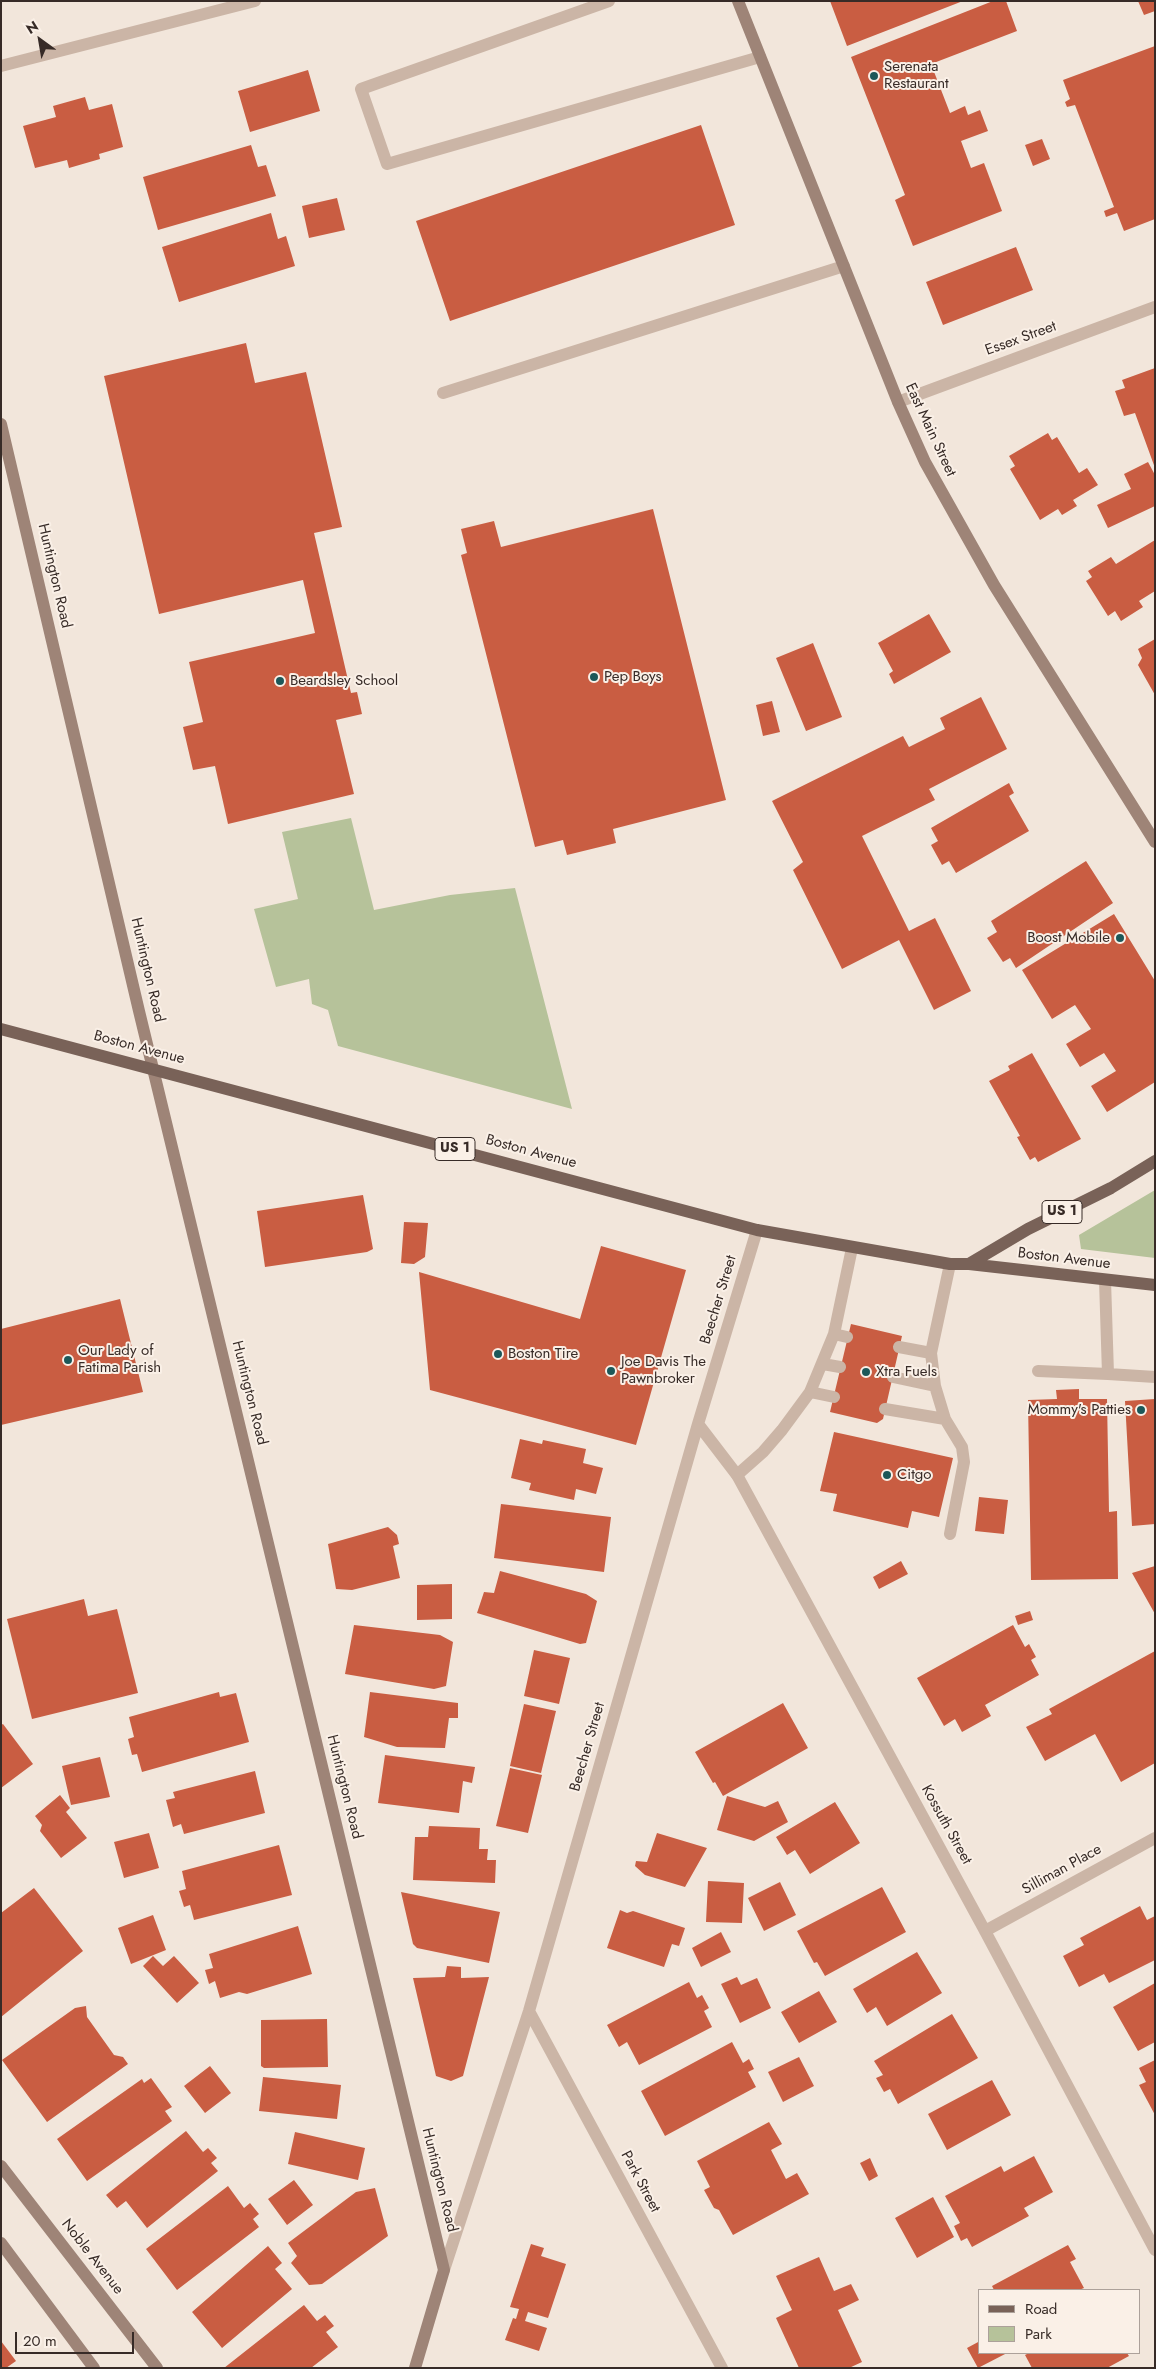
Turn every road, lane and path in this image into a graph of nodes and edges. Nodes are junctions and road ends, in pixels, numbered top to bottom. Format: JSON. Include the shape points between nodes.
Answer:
{"nodes":[{"id":1,"x":255,"y":1,"type":"edge"},
{"id":2,"x":609,"y":1,"type":"edge"},
{"id":3,"x":738,"y":1,"type":"edge"},
{"id":4,"x":760,"y":57,"type":"junction"},
{"id":5,"x":1,"y":66,"type":"edge"},
{"id":6,"x":844,"y":266,"type":"junction"},
{"id":7,"x":1155,"y":306,"type":"edge"},
{"id":8,"x":444,"y":393,"type":"dead end"},
{"id":9,"x":898,"y":402,"type":"junction"},
{"id":10,"x":1,"y":424,"type":"edge"},
{"id":11,"x":1155,"y":842,"type":"edge"},
{"id":12,"x":1,"y":1028,"type":"edge"},
{"id":13,"x":154,"y":1069,"type":"junction"},
{"id":14,"x":1155,"y":1161,"type":"edge"},
{"id":15,"x":757,"y":1230,"type":"junction"},
{"id":16,"x":852,"y":1248,"type":"junction"},
{"id":17,"x":950,"y":1264,"type":"junction"},
{"id":18,"x":969,"y":1264,"type":"junction"},
{"id":19,"x":1105,"y":1280,"type":"junction"},
{"id":20,"x":1155,"y":1285,"type":"edge"},
{"id":21,"x":834,"y":1334,"type":"junction"},
{"id":22,"x":847,"y":1337,"type":"dead end"},
{"id":23,"x":899,"y":1347,"type":"dead end"},
{"id":24,"x":931,"y":1353,"type":"junction"},
{"id":25,"x":823,"y":1364,"type":"junction"},
{"id":26,"x":840,"y":1367,"type":"dead end"},
{"id":27,"x":1038,"y":1371,"type":"dead end"},
{"id":28,"x":1108,"y":1374,"type":"junction"},
{"id":29,"x":893,"y":1377,"type":"dead end"},
{"id":30,"x":1155,"y":1377,"type":"edge"},
{"id":31,"x":935,"y":1386,"type":"junction"},
{"id":32,"x":810,"y":1392,"type":"junction"},
{"id":33,"x":834,"y":1397,"type":"dead end"},
{"id":34,"x":885,"y":1409,"type":"dead end"},
{"id":35,"x":945,"y":1419,"type":"junction"},
{"id":36,"x":698,"y":1424,"type":"junction"},
{"id":37,"x":737,"y":1475,"type":"junction"},
{"id":38,"x":950,"y":1534,"type":"dead end"},
{"id":39,"x":1155,"y":1838,"type":"edge"},
{"id":40,"x":985,"y":1931,"type":"junction"},
{"id":41,"x":529,"y":2011,"type":"junction"},
{"id":42,"x":1,"y":2166,"type":"edge"},
{"id":43,"x":1,"y":2243,"type":"edge"},
{"id":44,"x":1155,"y":2250,"type":"edge"},
{"id":45,"x":444,"y":2270,"type":"junction"},
{"id":46,"x":94,"y":2368,"type":"edge"},
{"id":47,"x":158,"y":2368,"type":"edge"},
{"id":48,"x":416,"y":2368,"type":"edge"},
{"id":49,"x":722,"y":2368,"type":"edge"}],
"edges":[{"from":1,"to":5,"type":"street"},
{"from":2,"to":4,"type":"street","via":[[361,89],[387,164]]},
{"from":3,"to":4,"type":"main road","name":"East Main Street"},
{"from":4,"to":6,"type":"main road","name":"East Main Street"},
{"from":6,"to":8,"type":"street"},
{"from":6,"to":9,"type":"main road","name":"East Main Street"},
{"from":7,"to":9,"type":"street","name":"Essex Street"},
{"from":9,"to":11,"type":"main road","name":"East Main Street","via":[[925,462],[994,585]]},
{"from":10,"to":13,"type":"main road","name":"Huntington Road"},
{"from":12,"to":13,"type":"main road","name":"Boston Avenue","number":"US 1"},
{"from":13,"to":15,"type":"main road","name":"Boston Avenue","number":"US 1"},
{"from":13,"to":45,"type":"main road","name":"Huntington Road"},
{"from":14,"to":18,"type":"main road","name":"Boston Avenue","number":"US 1"},
{"from":15,"to":16,"type":"main road","name":"Boston Avenue","number":"US 1"},
{"from":15,"to":36,"type":"street","name":"Beecher Street"},
{"from":16,"to":17,"type":"main road","name":"Boston Avenue","number":"US 1"},
{"from":16,"to":21,"type":"street"},
{"from":17,"to":18,"type":"main road","name":"Boston Avenue","number":"US 1"},
{"from":17,"to":24,"type":"street"},
{"from":18,"to":19,"type":"main road","name":"Boston Avenue","number":"US 1"},
{"from":19,"to":20,"type":"main road","name":"Boston Avenue","number":"US 1"},
{"from":19,"to":28,"type":"street"},
{"from":21,"to":22,"type":"street"},
{"from":21,"to":25,"type":"street"},
{"from":23,"to":24,"type":"street"},
{"from":24,"to":31,"type":"street"},
{"from":25,"to":26,"type":"street"},
{"from":25,"to":32,"type":"street"},
{"from":27,"to":28,"type":"street"},
{"from":28,"to":30,"type":"street"},
{"from":29,"to":31,"type":"street"},
{"from":31,"to":35,"type":"street"},
{"from":32,"to":33,"type":"street"},
{"from":32,"to":37,"type":"street","via":[[763,1452]]},
{"from":34,"to":35,"type":"street"},
{"from":35,"to":38,"type":"street","via":[[962,1447],[964,1462]]},
{"from":36,"to":37,"type":"street","name":"Kossuth Street"},
{"from":36,"to":41,"type":"street","name":"Beecher Street"},
{"from":37,"to":40,"type":"street","name":"Kossuth Street"},
{"from":39,"to":40,"type":"street","name":"Silliman Place"},
{"from":40,"to":44,"type":"street","name":"Kossuth Street"},
{"from":41,"to":45,"type":"street","name":"Beecher Street"},
{"from":41,"to":49,"type":"street","name":"Park Street"},
{"from":42,"to":47,"type":"main road","name":"Noble Avenue"},
{"from":43,"to":46,"type":"main road"},
{"from":45,"to":48,"type":"main road","name":"Huntington Road"}]}
